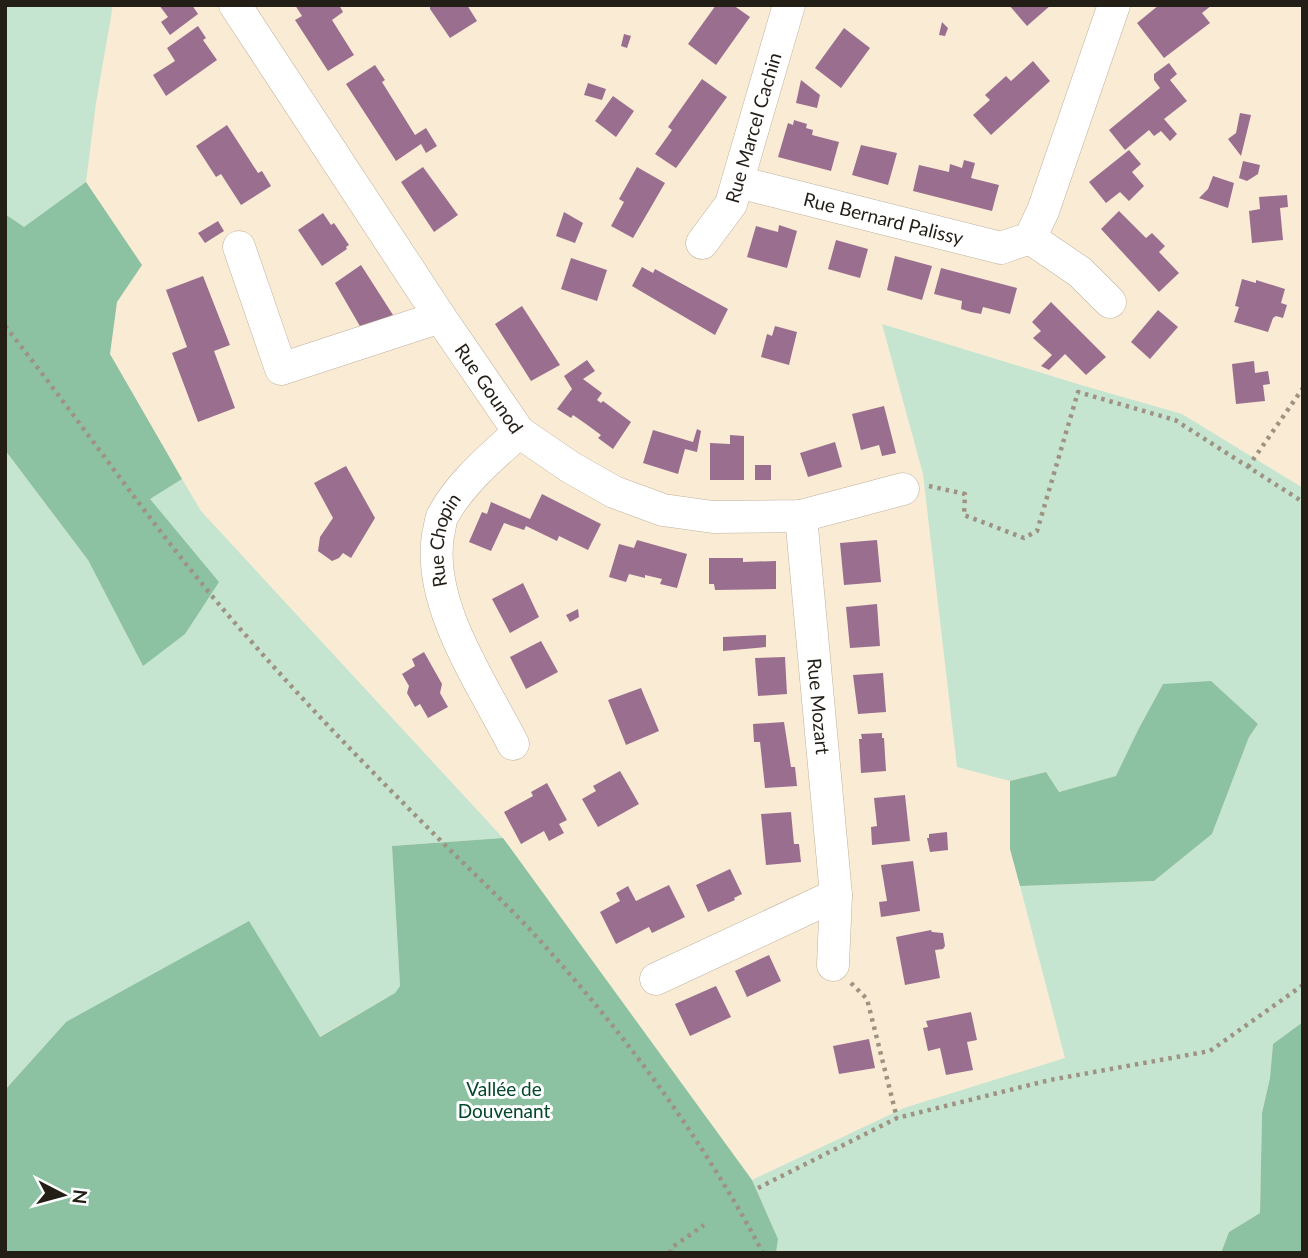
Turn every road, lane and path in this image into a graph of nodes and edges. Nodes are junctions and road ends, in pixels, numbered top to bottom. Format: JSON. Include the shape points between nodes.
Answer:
{"nodes":[{"id":1,"x":235,"y":5,"type":"edge"},
{"id":2,"x":789,"y":5,"type":"edge"},
{"id":3,"x":1114,"y":5,"type":"edge"},
{"id":4,"x":738,"y":182,"type":"junction"},
{"id":5,"x":1030,"y":238,"type":"junction"},
{"id":6,"x":702,"y":243,"type":"dead end"},
{"id":7,"x":239,"y":247,"type":"dead end"},
{"id":8,"x":1110,"y":302,"type":"dead end"},
{"id":9,"x":440,"y":317,"type":"junction"},
{"id":10,"x":5,"y":326,"type":"edge"},
{"id":11,"x":1303,"y":388,"type":"edge"},
{"id":12,"x":519,"y":432,"type":"junction"},
{"id":13,"x":1248,"y":467,"type":"junction"},
{"id":14,"x":903,"y":489,"type":"joint"},
{"id":15,"x":1303,"y":502,"type":"edge"},
{"id":16,"x":801,"y":516,"type":"junction"},
{"id":17,"x":513,"y":744,"type":"dead end"},
{"id":18,"x":836,"y":895,"type":"junction"},
{"id":19,"x":833,"y":965,"type":"joint"},
{"id":20,"x":656,"y":979,"type":"dead end"},
{"id":21,"x":1303,"y":985,"type":"edge"},
{"id":22,"x":897,"y":1118,"type":"junction"},
{"id":23,"x":758,"y":1188,"type":"dead end"},
{"id":24,"x":705,"y":1225,"type":"dead end"},
{"id":25,"x":670,"y":1253,"type":"edge"},
{"id":26,"x":763,"y":1253,"type":"edge"}],
"edges":[{"from":1,"to":9,"type":"street","name":"Rue Gounod"},
{"from":2,"to":4,"type":"street","name":"Rue Marcel Cachin"},
{"from":3,"to":5,"type":"street"},
{"from":4,"to":5,"type":"street","name":"Rue Bernard Palissy","via":[[1001,248]]},
{"from":4,"to":6,"type":"street","name":"Rue Marcel Cachin","via":[[731,204]]},
{"from":5,"to":8,"type":"street","via":[[1080,272]]},
{"from":7,"to":9,"type":"street","via":[[281,369]]},
{"from":9,"to":12,"type":"street","name":"Rue Gounod"},
{"from":10,"to":26,"type":"path","via":[[130,493],[248,639],[359,759],[541,942],[603,1013],[676,1107]]},
{"from":11,"to":13,"type":"path"},
{"from":12,"to":16,"type":"street","name":"Rue Gounod","via":[[614,492],[663,510],[713,517]]},
{"from":12,"to":17,"type":"street","name":"Rue Chopin","via":[[464,485],[441,517],[435,554],[455,631]]},
{"from":13,"to":14,"type":"path","via":[[1175,420],[1078,392],[1037,531],[1024,538],[964,515],[965,494],[918,484]]},
{"from":13,"to":15,"type":"path"},
{"from":14,"to":16,"type":"street","name":"Rue Gounod"},
{"from":16,"to":18,"type":"street","name":"Rue Mozart"},
{"from":18,"to":19,"type":"street","name":"Rue Mozart"},
{"from":18,"to":20,"type":"street"},
{"from":19,"to":22,"type":"path","via":[[867,999]]},
{"from":21,"to":22,"type":"path","via":[[1210,1051],[1050,1080]]},
{"from":22,"to":23,"type":"path"},
{"from":24,"to":25,"type":"path"}]}
